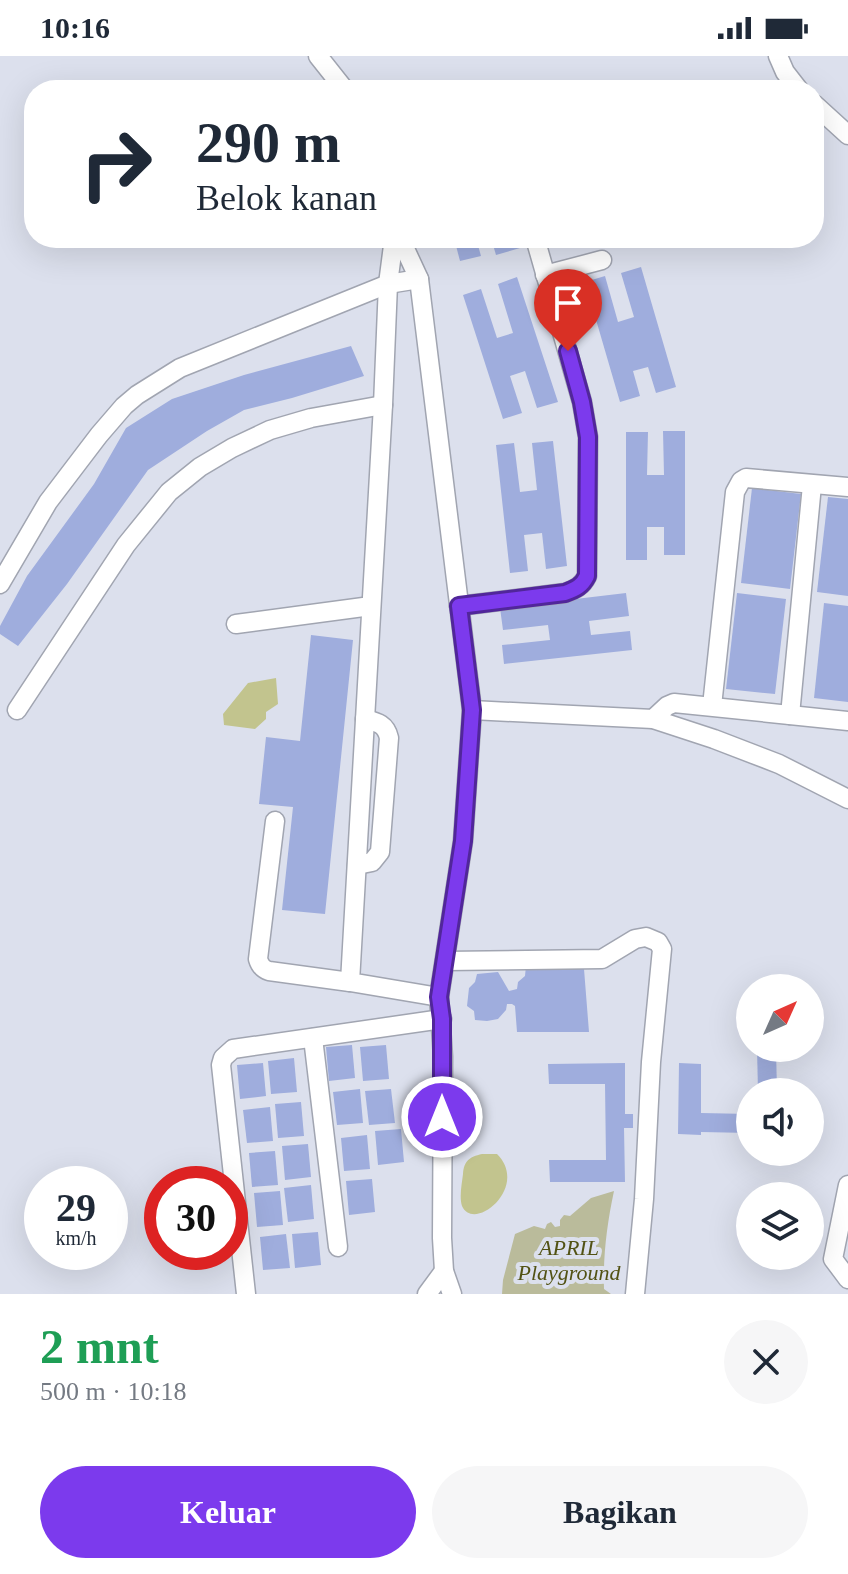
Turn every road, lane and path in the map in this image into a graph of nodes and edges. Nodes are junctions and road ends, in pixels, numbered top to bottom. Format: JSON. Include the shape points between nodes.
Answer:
{"nodes":[{"id":1,"x":778,"y":56,"type":"edge"},
{"id":2,"x":320,"y":57,"type":"edge"},
{"id":3,"x":337,"y":80,"type":"edge"},
{"id":4,"x":791,"y":80,"type":"edge"},
{"id":5,"x":824,"y":113,"type":"edge"},
{"id":6,"x":848,"y":135,"type":"edge"},
{"id":7,"x":395,"y":248,"type":"edge"},
{"id":8,"x":402,"y":248,"type":"edge"},
{"id":9,"x":538,"y":248,"type":"edge"},
{"id":10,"x":602,"y":260,"type":"dead end"},
{"id":11,"x":545,"y":275,"type":"junction"},
{"id":12,"x":419,"y":279,"type":"junction"},
{"id":13,"x":388,"y":284,"type":"junction"},
{"id":14,"x":383,"y":405,"type":"junction"},
{"id":15,"x":812,"y":485,"type":"junction"},
{"id":16,"x":848,"y":487,"type":"edge"},
{"id":17,"x":0,"y":584,"type":"edge"},
{"id":18,"x":371,"y":606,"type":"junction"},
{"id":19,"x":459,"y":606,"type":"junction"},
{"id":20,"x":236,"y":624,"type":"dead end"},
{"id":21,"x":712,"y":706,"type":"junction"},
{"id":22,"x":17,"y":710,"type":"dead end"},
{"id":23,"x":472,"y":710,"type":"junction"},
{"id":24,"x":790,"y":715,"type":"junction"},
{"id":25,"x":653,"y":719,"type":"junction"},
{"id":26,"x":848,"y":721,"type":"edge"},
{"id":27,"x":848,"y":799,"type":"edge"},
{"id":28,"x":275,"y":821,"type":"dead end"},
{"id":29,"x":445,"y":961,"type":"junction"},
{"id":30,"x":350,"y":982,"type":"junction"},
{"id":31,"x":439,"y":997,"type":"junction"},
{"id":32,"x":442,"y":1019,"type":"junction"},
{"id":33,"x":313,"y":1038,"type":"junction"},
{"id":34,"x":848,"y":1185,"type":"edge"},
{"id":35,"x":338,"y":1247,"type":"dead end"},
{"id":36,"x":444,"y":1271,"type":"junction"},
{"id":37,"x":848,"y":1279,"type":"edge"},
{"id":38,"x":246,"y":1294,"type":"edge"},
{"id":39,"x":427,"y":1294,"type":"edge"},
{"id":40,"x":452,"y":1294,"type":"edge"},
{"id":41,"x":635,"y":1294,"type":"edge"}],
"edges":[{"from":1,"to":4,"type":"street"},
{"from":2,"to":3,"type":"street"},
{"from":5,"to":6,"type":"street"},
{"from":7,"to":13,"type":"street"},
{"from":8,"to":12,"type":"street"},
{"from":9,"to":11,"type":"street"},
{"from":10,"to":11,"type":"street"},
{"from":11,"to":19,"type":"street","via":[[588,437],[587,576],[577,589],[565,593]]},
{"from":12,"to":13,"type":"street"},
{"from":12,"to":19,"type":"street"},
{"from":13,"to":14,"type":"street"},
{"from":13,"to":17,"type":"street","via":[[180,368],[137,395],[48,502]]},
{"from":14,"to":18,"type":"street"},
{"from":14,"to":22,"type":"street","via":[[270,430],[200,467],[169,492],[126,545]]},
{"from":15,"to":16,"type":"street"},
{"from":15,"to":21,"type":"street","via":[[746,478],[735,492]]},
{"from":15,"to":24,"type":"street"},
{"from":18,"to":20,"type":"street"},
{"from":18,"to":30,"type":"street"},
{"from":19,"to":23,"type":"street"},
{"from":21,"to":24,"type":"street"},
{"from":21,"to":25,"type":"street","via":[[674,703]]},
{"from":23,"to":25,"type":"street"},
{"from":23,"to":29,"type":"street","via":[[463,841]]},
{"from":24,"to":26,"type":"street"},
{"from":25,"to":27,"type":"street","via":[[779,764]]},
{"from":28,"to":30,"type":"street","via":[[259,964],[269,971]]},
{"from":29,"to":31,"type":"street"},
{"from":29,"to":41,"type":"street","via":[[602,959],[646,937],[662,949]]},
{"from":30,"to":31,"type":"street"},
{"from":31,"to":32,"type":"street"},
{"from":32,"to":33,"type":"street"},
{"from":32,"to":36,"type":"street"},
{"from":33,"to":35,"type":"street"},
{"from":33,"to":38,"type":"street","via":[[233,1049],[221,1065]]},
{"from":34,"to":37,"type":"street","via":[[833,1259]]},
{"from":36,"to":39,"type":"street"},
{"from":36,"to":40,"type":"street"}]}
